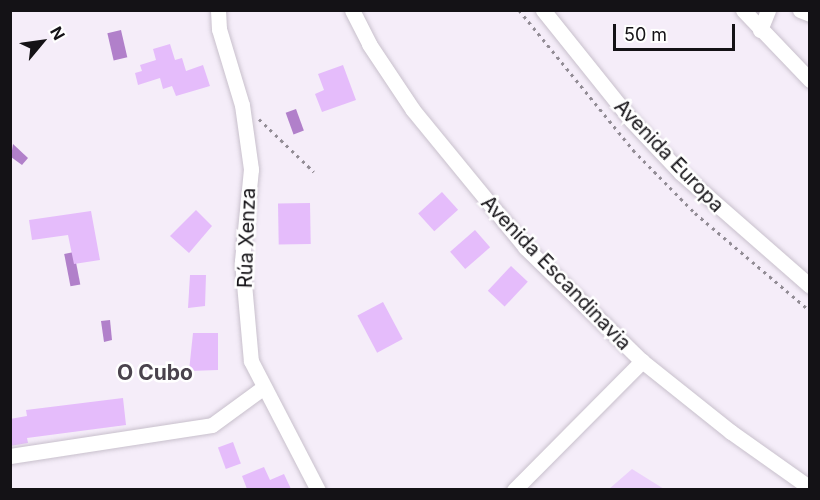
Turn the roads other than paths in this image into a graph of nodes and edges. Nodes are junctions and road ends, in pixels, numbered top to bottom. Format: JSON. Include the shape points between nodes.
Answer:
{"nodes":[{"id":1,"x":218,"y":10,"type":"edge"},
{"id":2,"x":352,"y":10,"type":"edge"},
{"id":3,"x":543,"y":10,"type":"edge"},
{"id":4,"x":743,"y":10,"type":"edge"},
{"id":5,"x":768,"y":10,"type":"edge"},
{"id":6,"x":800,"y":10,"type":"edge"},
{"id":7,"x":810,"y":14,"type":"edge"},
{"id":8,"x":760,"y":30,"type":"junction"},
{"id":9,"x":810,"y":80,"type":"edge"},
{"id":10,"x":810,"y":286,"type":"edge"},
{"id":11,"x":642,"y":361,"type":"junction"},
{"id":12,"x":264,"y":387,"type":"junction"},
{"id":13,"x":10,"y":456,"type":"edge"},
{"id":14,"x":810,"y":488,"type":"edge"},
{"id":15,"x":318,"y":489,"type":"edge"},
{"id":16,"x":514,"y":489,"type":"edge"}],
"edges":[{"from":1,"to":12,"type":"street","name":"Rúa Xenza","via":[[219,29],[242,105],[251,169],[242,261],[246,329],[251,361]]},
{"from":2,"to":11,"type":"street","name":"Avenida Escandinavia","via":[[397,87],[469,181],[525,247]]},
{"from":3,"to":10,"type":"street","name":"Avenida Europa","via":[[631,120],[681,173]]},
{"from":4,"to":8,"type":"street"},
{"from":5,"to":8,"type":"street"},
{"from":6,"to":7,"type":"street"},
{"from":8,"to":9,"type":"street"},
{"from":11,"to":14,"type":"street","name":"Avenida Escandinavia"},
{"from":11,"to":16,"type":"street"},
{"from":12,"to":13,"type":"street","via":[[212,425]]},
{"from":12,"to":15,"type":"street","name":"Rúa Xenza"}]}
